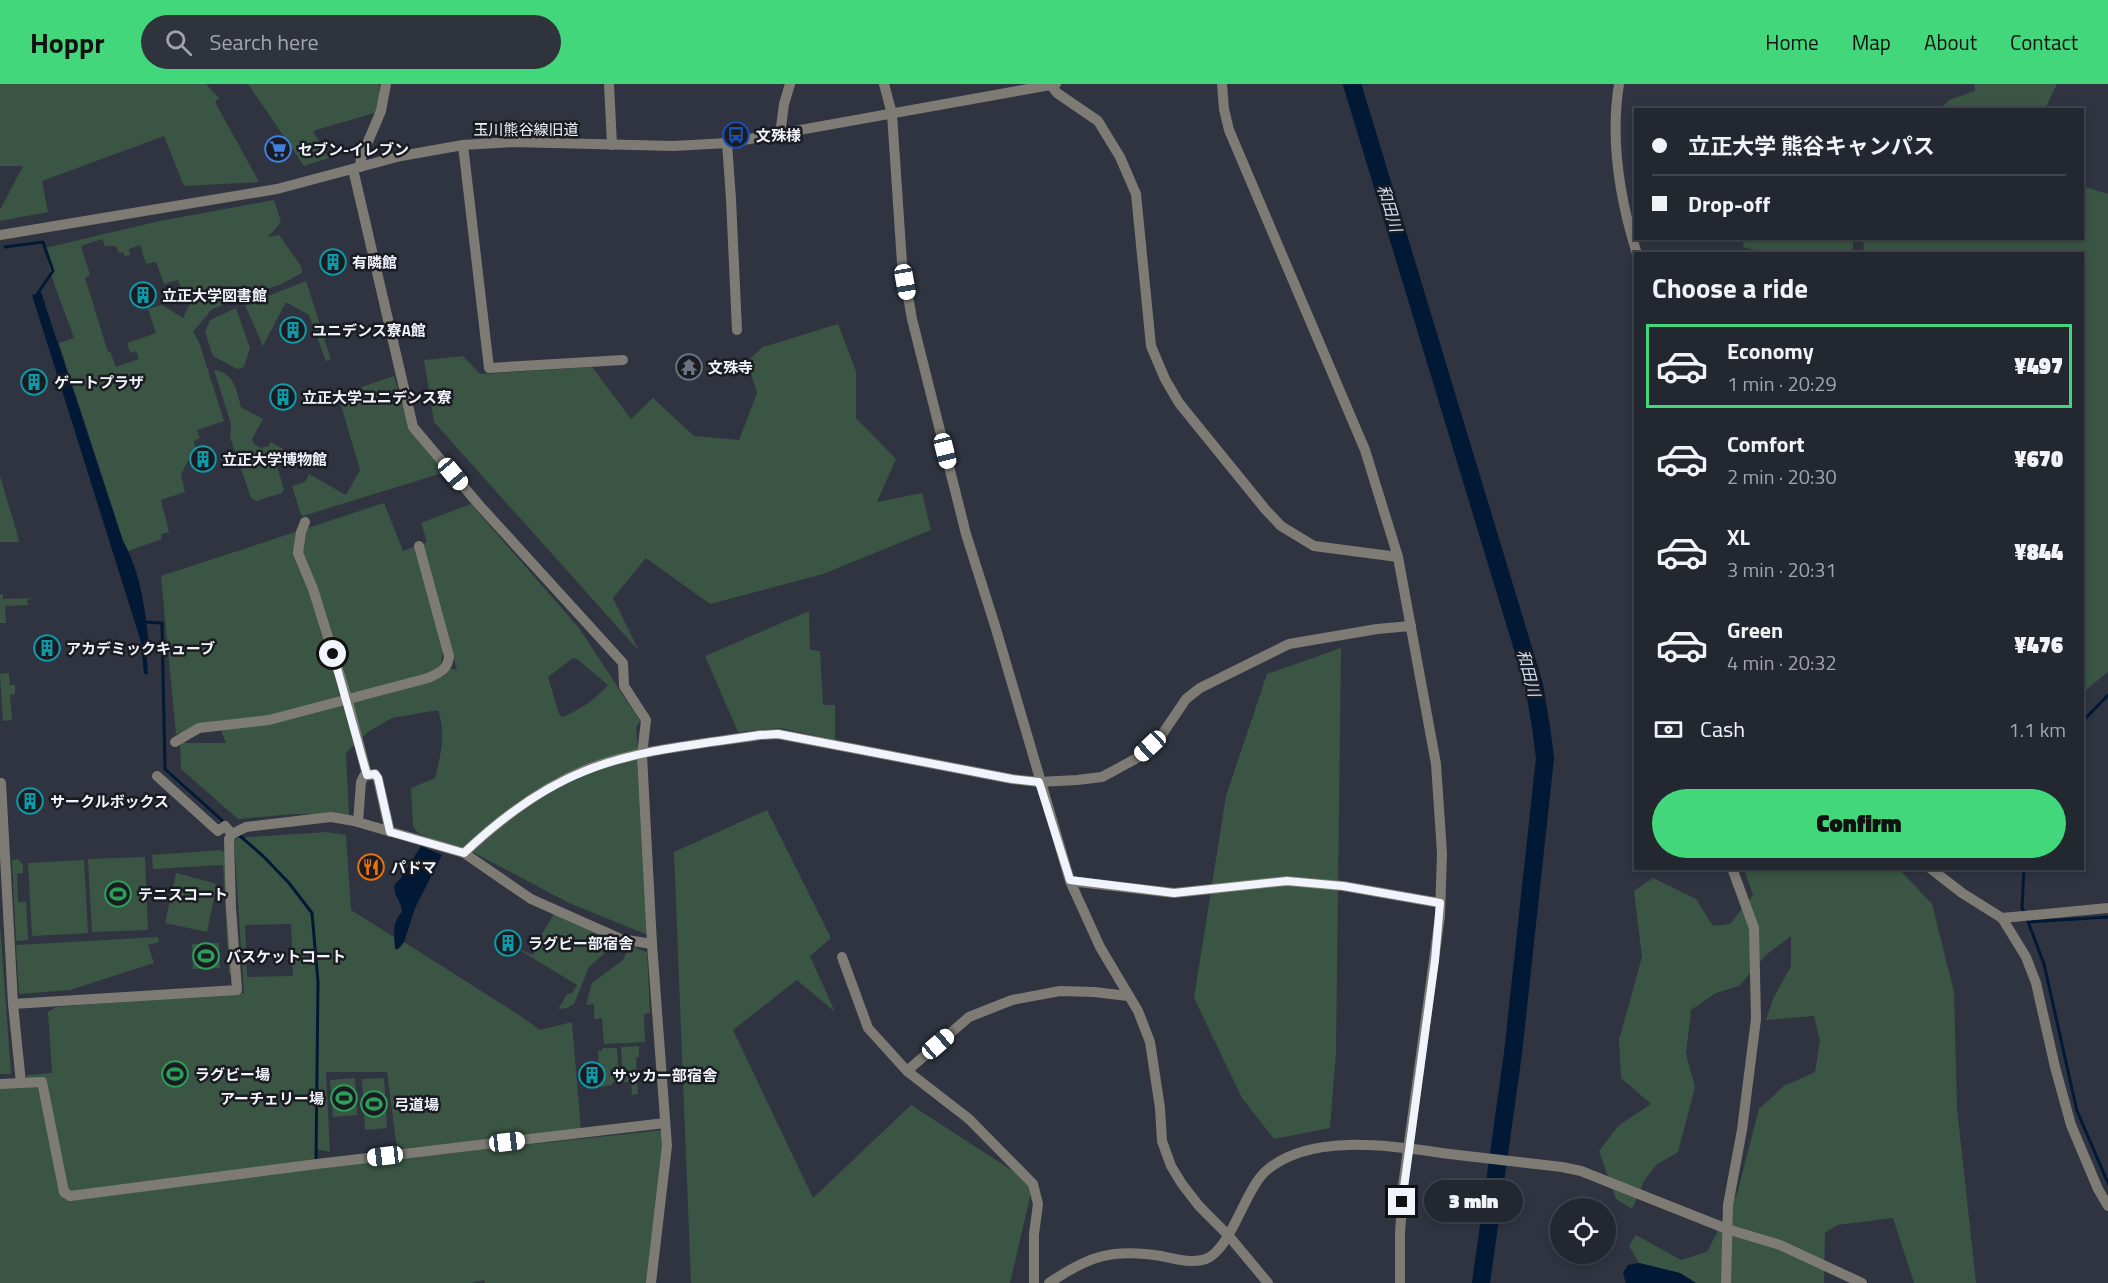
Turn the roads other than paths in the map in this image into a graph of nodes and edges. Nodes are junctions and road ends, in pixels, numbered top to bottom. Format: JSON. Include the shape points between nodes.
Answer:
{"nodes":[{"id":1,"x":386,"y":84,"type":"edge"},
{"id":2,"x":609,"y":84,"type":"edge"},
{"id":3,"x":790,"y":84,"type":"edge"},
{"id":4,"x":884,"y":84,"type":"edge"},
{"id":5,"x":1053,"y":84,"type":"edge"},
{"id":6,"x":1222,"y":84,"type":"edge"},
{"id":7,"x":1619,"y":84,"type":"edge"},
{"id":8,"x":892,"y":114,"type":"junction"},
{"id":9,"x":780,"y":135,"type":"junction"},
{"id":10,"x":727,"y":143,"type":"junction"},
{"id":11,"x":463,"y":145,"type":"junction"},
{"id":12,"x":612,"y":145,"type":"junction"},
{"id":13,"x":356,"y":168,"type":"junction"},
{"id":14,"x":0,"y":235,"type":"edge"},
{"id":15,"x":1636,"y":252,"type":"edge"},
{"id":16,"x":737,"y":330,"type":"dead end"},
{"id":17,"x":623,"y":360,"type":"dead end"},
{"id":18,"x":305,"y":522,"type":"dead end"},
{"id":19,"x":419,"y":546,"type":"dead end"},
{"id":20,"x":1398,"y":557,"type":"junction"},
{"id":21,"x":1411,"y":626,"type":"junction"},
{"id":22,"x":346,"y":698,"type":"junction"},
{"id":23,"x":175,"y":742,"type":"dead end"},
{"id":24,"x":642,"y":754,"type":"junction"},
{"id":25,"x":367,"y":775,"type":"junction"},
{"id":26,"x":157,"y":776,"type":"dead end"},
{"id":27,"x":1039,"y":782,"type":"junction"},
{"id":28,"x":1,"y":783,"type":"edge"},
{"id":29,"x":358,"y":822,"type":"junction"},
{"id":30,"x":390,"y":832,"type":"junction"},
{"id":31,"x":232,"y":834,"type":"junction"},
{"id":32,"x":464,"y":853,"type":"junction"},
{"id":33,"x":1733,"y":870,"type":"edge"},
{"id":34,"x":1933,"y":870,"type":"edge"},
{"id":35,"x":1070,"y":880,"type":"junction"},
{"id":36,"x":1440,"y":903,"type":"junction"},
{"id":37,"x":2108,"y":908,"type":"edge"},
{"id":38,"x":2002,"y":918,"type":"junction"},
{"id":39,"x":652,"y":944,"type":"junction"},
{"id":40,"x":842,"y":957,"type":"dead end"},
{"id":41,"x":1128,"y":996,"type":"junction"},
{"id":42,"x":13,"y":1004,"type":"junction"},
{"id":43,"x":907,"y":1071,"type":"junction"},
{"id":44,"x":21,"y":1083,"type":"junction"},
{"id":45,"x":0,"y":1084,"type":"edge"},
{"id":46,"x":665,"y":1123,"type":"junction"},
{"id":47,"x":1408,"y":1149,"type":"junction"},
{"id":48,"x":2108,"y":1206,"type":"edge"},
{"id":49,"x":1727,"y":1229,"type":"junction"},
{"id":50,"x":1228,"y":1235,"type":"junction"},
{"id":51,"x":651,"y":1283,"type":"edge"},
{"id":52,"x":1034,"y":1283,"type":"edge"},
{"id":53,"x":1050,"y":1283,"type":"edge"},
{"id":54,"x":1268,"y":1283,"type":"edge"},
{"id":55,"x":1400,"y":1283,"type":"edge"},
{"id":56,"x":1726,"y":1283,"type":"edge"},
{"id":57,"x":1862,"y":1283,"type":"edge"}],
"edges":[{"from":1,"to":13,"type":"street","via":[[381,111]]},
{"from":2,"to":12,"type":"street"},
{"from":3,"to":9,"type":"street"},
{"from":4,"to":8,"type":"street"},
{"from":5,"to":8,"type":"street","name":"玉川熊谷線旧道"},
{"from":5,"to":20,"type":"street","via":[[1057,93],[1098,121],[1136,194],[1151,345],[1164,379],[1179,403],[1281,526],[1314,546]]},
{"from":6,"to":20,"type":"street","via":[[1229,130],[1365,450]]},
{"from":7,"to":15,"type":"street","via":[[1616,116],[1620,192]]},
{"from":8,"to":9,"type":"street","name":"玉川熊谷線旧道"},
{"from":8,"to":27,"type":"street","via":[[902,263],[912,319],[966,534]]},
{"from":9,"to":10,"type":"street","name":"玉川熊谷線旧道"},
{"from":10,"to":12,"type":"street","name":"玉川熊谷線旧道"},
{"from":10,"to":16,"type":"street"},
{"from":11,"to":12,"type":"street","name":"玉川熊谷線旧道"},
{"from":11,"to":13,"type":"street","name":"玉川熊谷線旧道"},
{"from":11,"to":17,"type":"street","via":[[489,368]]},
{"from":13,"to":14,"type":"street","name":"玉川熊谷線旧道","via":[[277,189]]},
{"from":13,"to":24,"type":"street","via":[[412,427],[623,663],[624,686],[646,720]]},
{"from":18,"to":22,"type":"street","via":[[298,554],[314,589]]},
{"from":19,"to":22,"type":"street","via":[[448,663],[442,672],[428,678]]},
{"from":20,"to":21,"type":"street"},
{"from":21,"to":27,"type":"street","via":[[1289,644],[1200,688],[1186,699],[1161,736],[1139,757],[1115,771],[1102,777]]},
{"from":21,"to":36,"type":"street","via":[[1436,764],[1442,853]]},
{"from":22,"to":23,"type":"street","via":[[269,720],[200,728]]},
{"from":22,"to":25,"type":"street"},
{"from":24,"to":27,"type":"street","via":[[778,734]]},
{"from":24,"to":32,"type":"street","via":[[585,770],[552,787],[492,827]]},
{"from":24,"to":39,"type":"street"},
{"from":25,"to":29,"type":"street","via":[[361,782]]},
{"from":25,"to":30,"type":"street","via":[[375,774],[378,778]]},
{"from":26,"to":31,"type":"street","via":[[218,831],[225,826]]},
{"from":27,"to":35,"type":"street"},
{"from":28,"to":42,"type":"street"},
{"from":29,"to":30,"type":"street"},
{"from":29,"to":31,"type":"street","via":[[315,818],[246,827]]},
{"from":30,"to":32,"type":"street"},
{"from":31,"to":42,"type":"street","via":[[231,909],[237,990]]},
{"from":32,"to":39,"type":"street","via":[[531,899],[621,939]]},
{"from":33,"to":49,"type":"street","via":[[1754,928],[1756,1019]]},
{"from":34,"to":38,"type":"street"},
{"from":35,"to":36,"type":"street","via":[[1174,893],[1287,881],[1343,886]]},
{"from":35,"to":41,"type":"street","via":[[1100,947]]},
{"from":36,"to":47,"type":"street"},
{"from":37,"to":38,"type":"street"},
{"from":38,"to":48,"type":"street","via":[[2026,957],[2036,983],[2071,1125]]},
{"from":39,"to":46,"type":"street"},
{"from":40,"to":43,"type":"street","via":[[868,1028]]},
{"from":41,"to":43,"type":"street","via":[[1060,991],[1012,1000],[969,1017]]},
{"from":41,"to":50,"type":"street","via":[[1150,1042],[1162,1141],[1171,1166],[1199,1206]]},
{"from":42,"to":44,"type":"street"},
{"from":43,"to":52,"type":"street","via":[[969,1119],[1033,1184],[1038,1204]]},
{"from":44,"to":45,"type":"street"},
{"from":44,"to":46,"type":"street","via":[[42,1082],[64,1192],[70,1196]]},
{"from":46,"to":51,"type":"street","via":[[667,1146]]},
{"from":47,"to":49,"type":"street","via":[[1581,1171]]},
{"from":47,"to":50,"type":"street","via":[[1331,1147],[1282,1159],[1265,1172]]},
{"from":47,"to":55,"type":"street"},
{"from":49,"to":56,"type":"street"},
{"from":49,"to":57,"type":"street","via":[[1780,1245]]},
{"from":50,"to":53,"type":"street","via":[[1212,1255],[1194,1262],[1113,1253],[1077,1265]]},
{"from":50,"to":54,"type":"street"}]}
